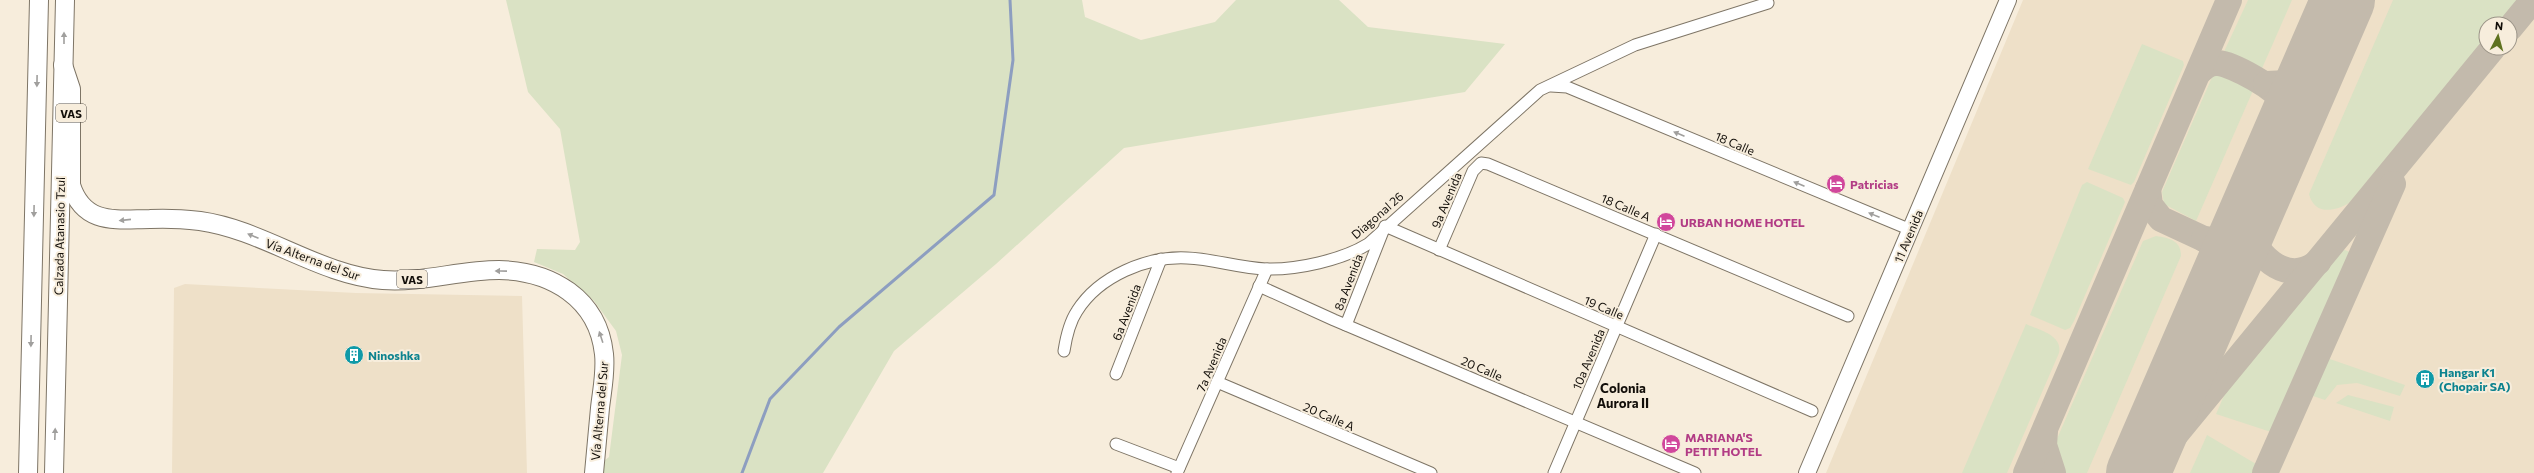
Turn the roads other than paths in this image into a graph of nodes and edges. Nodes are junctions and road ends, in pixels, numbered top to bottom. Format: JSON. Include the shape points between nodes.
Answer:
{"nodes":[{"id":1,"x":39,"y":0,"type":"edge"},
{"id":2,"x":65,"y":0,"type":"edge"},
{"id":3,"x":2008,"y":0,"type":"edge"},
{"id":4,"x":1768,"y":3,"type":"dead end"},
{"id":5,"x":63,"y":65,"type":"junction"},
{"id":6,"x":1549,"y":86,"type":"junction"},
{"id":7,"x":1481,"y":163,"type":"joint"},
{"id":8,"x":1385,"y":226,"type":"junction"},
{"id":9,"x":1910,"y":230,"type":"junction"},
{"id":10,"x":1656,"y":234,"type":"junction"},
{"id":11,"x":1439,"y":250,"type":"junction"},
{"id":12,"x":1161,"y":259,"type":"junction"},
{"id":13,"x":1267,"y":269,"type":"junction"},
{"id":14,"x":1259,"y":286,"type":"junction"},
{"id":15,"x":1848,"y":316,"type":"dead end"},
{"id":16,"x":1346,"y":325,"type":"junction"},
{"id":17,"x":1616,"y":326,"type":"junction"},
{"id":18,"x":1064,"y":351,"type":"dead end"},
{"id":19,"x":1116,"y":374,"type":"dead end"},
{"id":20,"x":1217,"y":382,"type":"junction"},
{"id":21,"x":1812,"y":411,"type":"dead end"},
{"id":22,"x":1575,"y":422,"type":"junction"},
{"id":23,"x":1116,"y":444,"type":"dead end"},
{"id":24,"x":1178,"y":471,"type":"edge"},
{"id":25,"x":28,"y":473,"type":"edge"},
{"id":26,"x":54,"y":473,"type":"edge"},
{"id":27,"x":594,"y":473,"type":"edge"},
{"id":28,"x":1431,"y":473,"type":"edge"},
{"id":29,"x":1554,"y":473,"type":"edge"},
{"id":30,"x":1695,"y":473,"type":"edge"},
{"id":31,"x":1808,"y":473,"type":"edge"}],
"edges":[{"from":1,"to":25,"type":"main road","one_way":true},
{"from":5,"to":2,"type":"main road","name":"Calzada Atanasio Tzul","one_way":true},
{"from":3,"to":9,"type":"main road","name":"11 Avenida"},
{"from":4,"to":6,"type":"street","name":"Diagonal 26","via":[[1635,46]]},
{"from":26,"to":5,"type":"main road","name":"Calzada Atanasio Tzul","one_way":true},
{"from":27,"to":5,"type":"main road","name":"Vía Alterna del Sur","number":"VAS","one_way":true,"via":[[605,367],[603,346],[591,314],[566,289],[544,276],[498,270],[404,280],[365,277],[342,271],[231,227],[170,218],[115,221],[100,217],[75,196],[72,185],[71,89]]},
{"from":6,"to":8,"type":"street","name":"Diagonal 26","via":[[1540,90]]},
{"from":9,"to":6,"type":"street","name":"18 Calle","one_way":true,"via":[[1567,87]]},
{"from":7,"to":10,"type":"street","name":"18 Calle A","via":[[1495,166]]},
{"from":7,"to":11,"type":"street","name":"9a Avenida","via":[[1471,174]]},
{"from":8,"to":11,"type":"street","name":"19 Calle"},
{"from":8,"to":13,"type":"street","name":"Diagonal 26","via":[[1368,244],[1341,258]]},
{"from":8,"to":16,"type":"street","name":"8a Avenida"},
{"from":9,"to":31,"type":"main road","name":"11 Avenida"},
{"from":10,"to":15,"type":"street","name":"18 Calle A"},
{"from":10,"to":17,"type":"street","name":"10a Avenida"},
{"from":11,"to":17,"type":"street","name":"19 Calle"},
{"from":12,"to":13,"type":"street","name":"Diagonal 26","via":[[1198,258]]},
{"from":12,"to":18,"type":"street","name":"Diagonal 26","via":[[1126,271],[1095,290],[1077,311]]},
{"from":12,"to":19,"type":"street","name":"6a Avenida"},
{"from":13,"to":14,"type":"street","name":"7a Avenida"},
{"from":14,"to":16,"type":"street","name":"20 Calle"},
{"from":14,"to":20,"type":"street","name":"7a Avenida"},
{"from":16,"to":22,"type":"street","name":"20 Calle"},
{"from":17,"to":21,"type":"street","name":"19 Calle"},
{"from":17,"to":22,"type":"street","name":"10a Avenida"},
{"from":20,"to":24,"type":"street","name":"7a Avenida"},
{"from":20,"to":28,"type":"street","name":"20 Calle A"},
{"from":22,"to":29,"type":"street","name":"10a Avenida"},
{"from":22,"to":30,"type":"street","name":"20 Calle"},
{"from":23,"to":24,"type":"street"}]}
